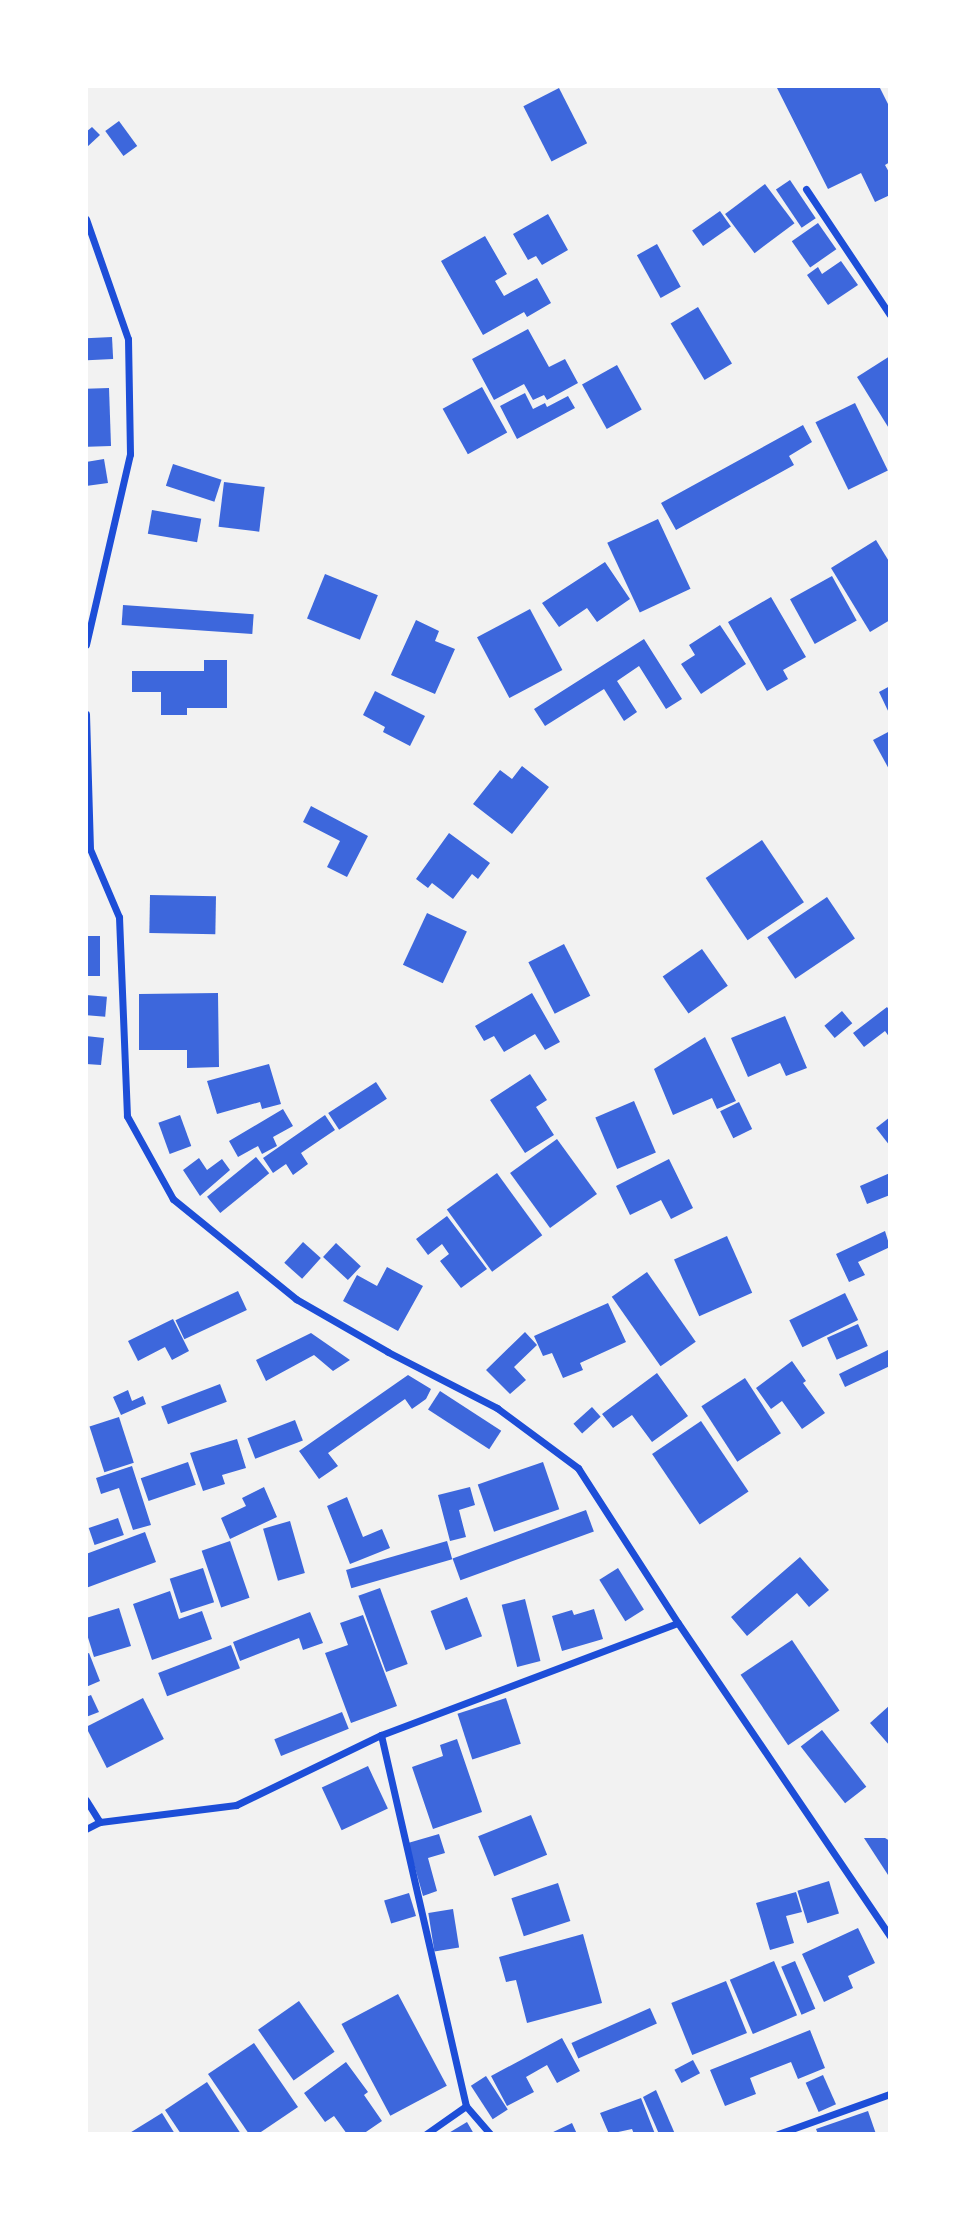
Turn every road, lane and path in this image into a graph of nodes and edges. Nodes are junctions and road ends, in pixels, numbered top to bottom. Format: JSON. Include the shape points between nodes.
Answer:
{"nodes":[{"id":1,"x":806,"y":189,"type":"dead end"},
{"id":2,"x":86,"y":219,"type":"edge"},
{"id":3,"x":890,"y":315,"type":"edge"},
{"id":4,"x":86,"y":645,"type":"edge"},
{"id":5,"x":86,"y":714,"type":"edge"},
{"id":6,"x":678,"y":1623,"type":"junction"},
{"id":7,"x":381,"y":1735,"type":"junction"},
{"id":8,"x":86,"y":1800,"type":"edge"},
{"id":9,"x":100,"y":1822,"type":"junction"},
{"id":10,"x":86,"y":1829,"type":"edge"},
{"id":11,"x":890,"y":1936,"type":"edge"},
{"id":12,"x":890,"y":2094,"type":"edge"},
{"id":13,"x":466,"y":2106,"type":"junction"},
{"id":14,"x":426,"y":2134,"type":"edge"},
{"id":15,"x":490,"y":2134,"type":"edge"},
{"id":16,"x":778,"y":2134,"type":"edge"}],
"edges":[{"from":1,"to":3,"type":"street"},
{"from":2,"to":4,"type":"street","via":[[128,339],[130,454]]},
{"from":5,"to":6,"type":"street","via":[[89,849],[120,917],[127,1116],[173,1199],[296,1299],[497,1408],[578,1468]]},
{"from":6,"to":7,"type":"street"},
{"from":6,"to":11,"type":"street"},
{"from":7,"to":9,"type":"street","via":[[236,1805]]},
{"from":7,"to":13,"type":"street"},
{"from":8,"to":9,"type":"street"},
{"from":9,"to":10,"type":"street"},
{"from":12,"to":16,"type":"street"},
{"from":13,"to":14,"type":"street"},
{"from":13,"to":15,"type":"street"}]}
